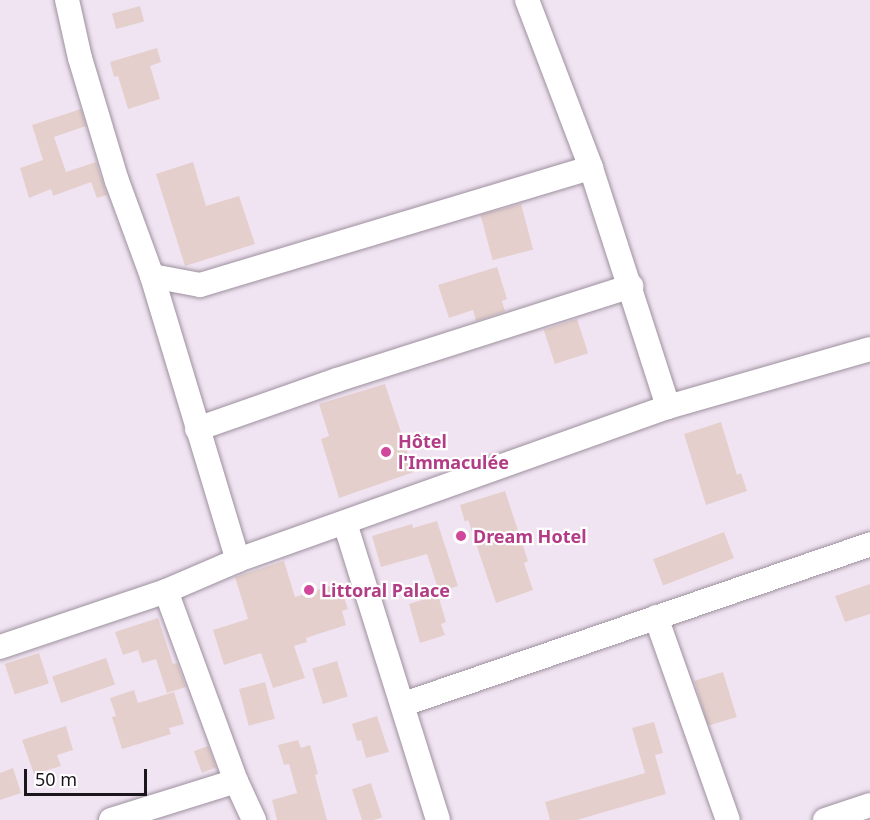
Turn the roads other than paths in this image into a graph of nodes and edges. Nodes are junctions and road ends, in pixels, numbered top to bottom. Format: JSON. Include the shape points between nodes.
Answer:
{"nodes":[{"id":1,"x":67,"y":0,"type":"edge"},
{"id":2,"x":527,"y":0,"type":"edge"},
{"id":3,"x":591,"y":168,"type":"junction"},
{"id":4,"x":152,"y":276,"type":"junction"},
{"id":5,"x":631,"y":286,"type":"junction"},
{"id":6,"x":870,"y":349,"type":"edge"},
{"id":7,"x":668,"y":407,"type":"junction"},
{"id":8,"x":196,"y":429,"type":"junction"},
{"id":9,"x":345,"y":523,"type":"junction"},
{"id":10,"x":870,"y":544,"type":"edge"},
{"id":11,"x":238,"y":560,"type":"junction"},
{"id":12,"x":166,"y":591,"type":"junction"},
{"id":13,"x":656,"y":617,"type":"junction"},
{"id":14,"x":0,"y":646,"type":"edge"},
{"id":15,"x":404,"y":704,"type":"junction"},
{"id":16,"x":236,"y":781,"type":"junction"},
{"id":17,"x":870,"y":805,"type":"edge"},
{"id":18,"x":111,"y":820,"type":"edge"},
{"id":19,"x":254,"y":820,"type":"edge"},
{"id":20,"x":438,"y":820,"type":"edge"},
{"id":21,"x":728,"y":820,"type":"edge"},
{"id":22,"x":825,"y":820,"type":"edge"}],
"edges":[{"from":1,"to":4,"type":"street","via":[[117,181]]},
{"from":2,"to":3,"type":"street"},
{"from":3,"to":4,"type":"street","via":[[200,285]]},
{"from":3,"to":5,"type":"street"},
{"from":4,"to":8,"type":"street"},
{"from":5,"to":7,"type":"street"},
{"from":5,"to":8,"type":"street"},
{"from":6,"to":7,"type":"street"},
{"from":7,"to":9,"type":"street"},
{"from":8,"to":11,"type":"street"},
{"from":9,"to":11,"type":"street"},
{"from":9,"to":15,"type":"street"},
{"from":10,"to":13,"type":"street"},
{"from":11,"to":12,"type":"street"},
{"from":12,"to":14,"type":"street"},
{"from":12,"to":16,"type":"street"},
{"from":13,"to":15,"type":"street"},
{"from":13,"to":21,"type":"street"},
{"from":15,"to":20,"type":"street"},
{"from":16,"to":18,"type":"street"},
{"from":16,"to":19,"type":"street"},
{"from":17,"to":22,"type":"street"}]}
